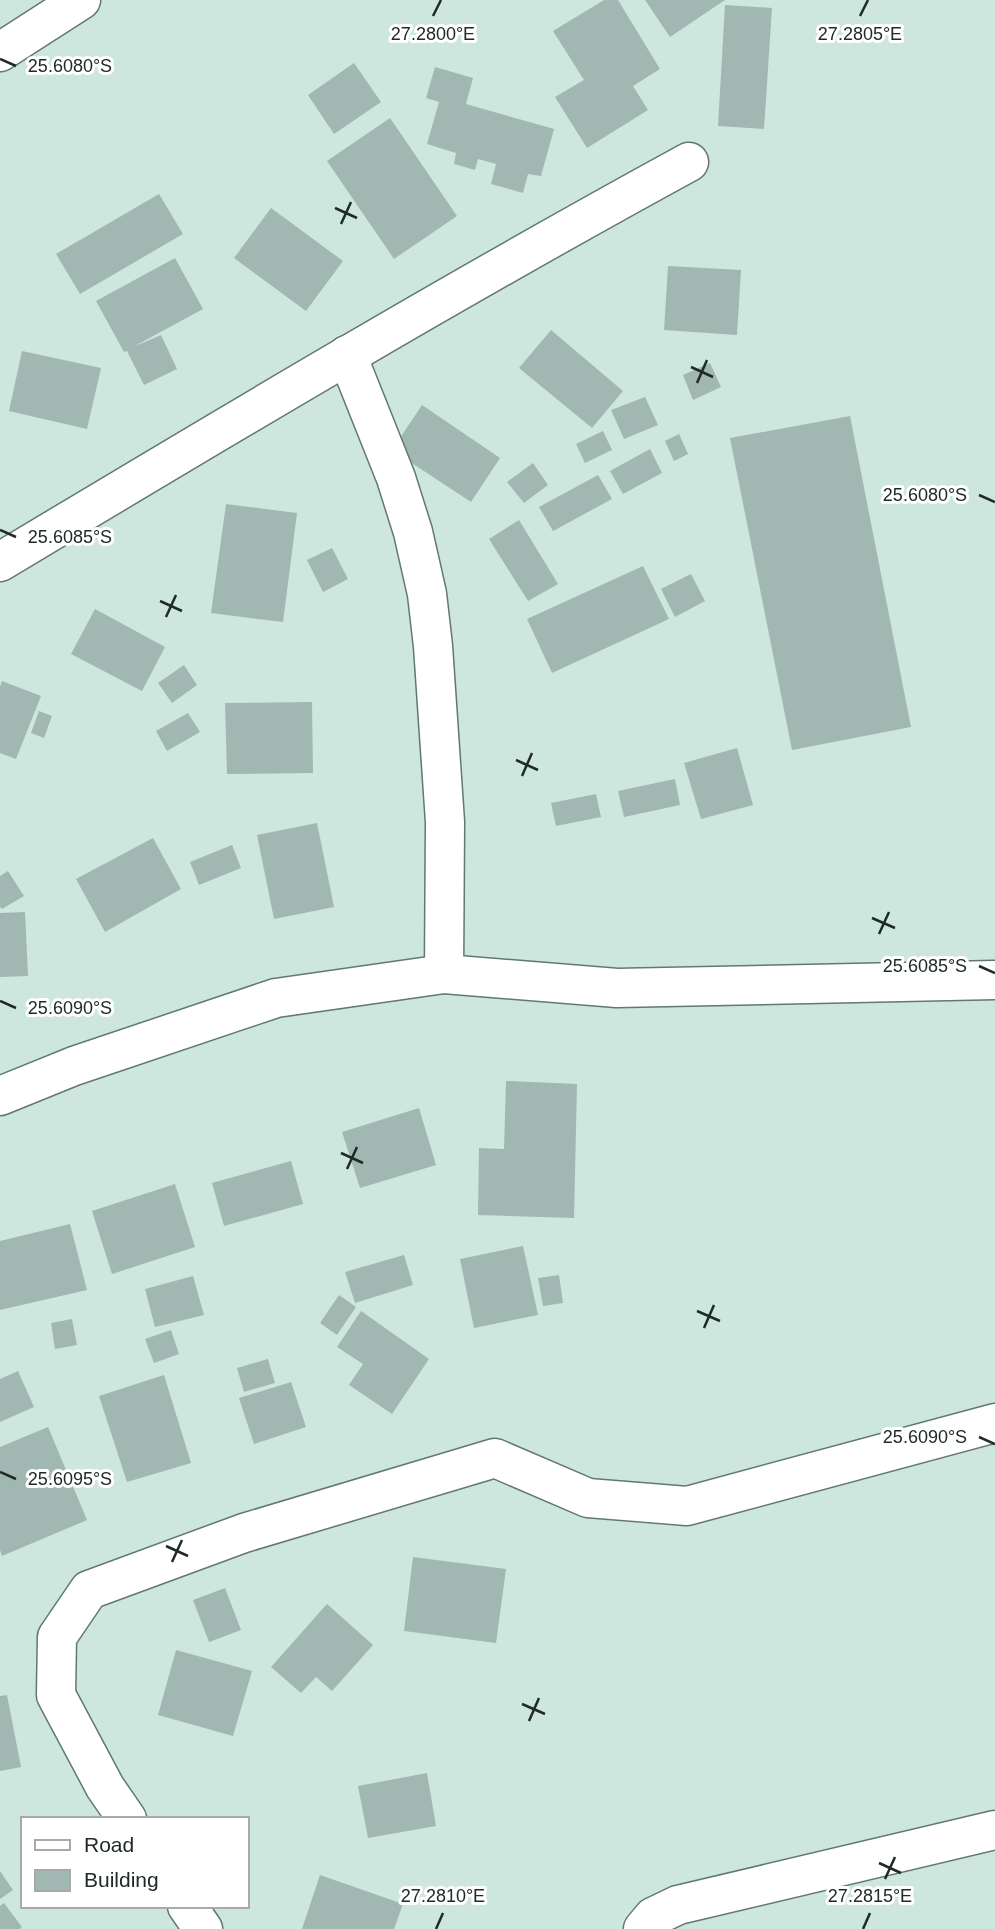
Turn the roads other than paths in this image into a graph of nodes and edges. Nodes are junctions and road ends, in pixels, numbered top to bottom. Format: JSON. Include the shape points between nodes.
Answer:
{"nodes":[{"id":1,"x":81,"y":0,"type":"edge"},
{"id":2,"x":0,"y":52,"type":"edge"},
{"id":3,"x":689,"y":162,"type":"dead end"},
{"id":4,"x":347,"y":355,"type":"junction"},
{"id":5,"x":0,"y":562,"type":"edge"},
{"id":6,"x":444,"y":974,"type":"junction"},
{"id":7,"x":995,"y":980,"type":"edge"},
{"id":8,"x":0,"y":1096,"type":"edge"},
{"id":9,"x":995,"y":1423,"type":"edge"},
{"id":10,"x":126,"y":1817,"type":"edge"},
{"id":11,"x":995,"y":1830,"type":"edge"},
{"id":12,"x":188,"y":1908,"type":"edge"},
{"id":13,"x":203,"y":1929,"type":"edge"},
{"id":14,"x":643,"y":1929,"type":"edge"}],
"edges":[{"from":1,"to":2,"type":"street"},
{"from":3,"to":4,"type":"street"},
{"from":4,"to":5,"type":"street"},
{"from":4,"to":6,"type":"street","via":[[396,478],[426,594],[445,822]]},
{"from":6,"to":7,"type":"street","via":[[617,988]]},
{"from":6,"to":8,"type":"street","via":[[276,998],[74,1066]]},
{"from":9,"to":10,"type":"street","via":[[687,1506],[588,1498],[495,1458],[244,1533],[89,1590],[57,1637],[56,1695]]},
{"from":11,"to":14,"type":"street","via":[[678,1905],[653,1917]]},
{"from":12,"to":13,"type":"street"}]}
